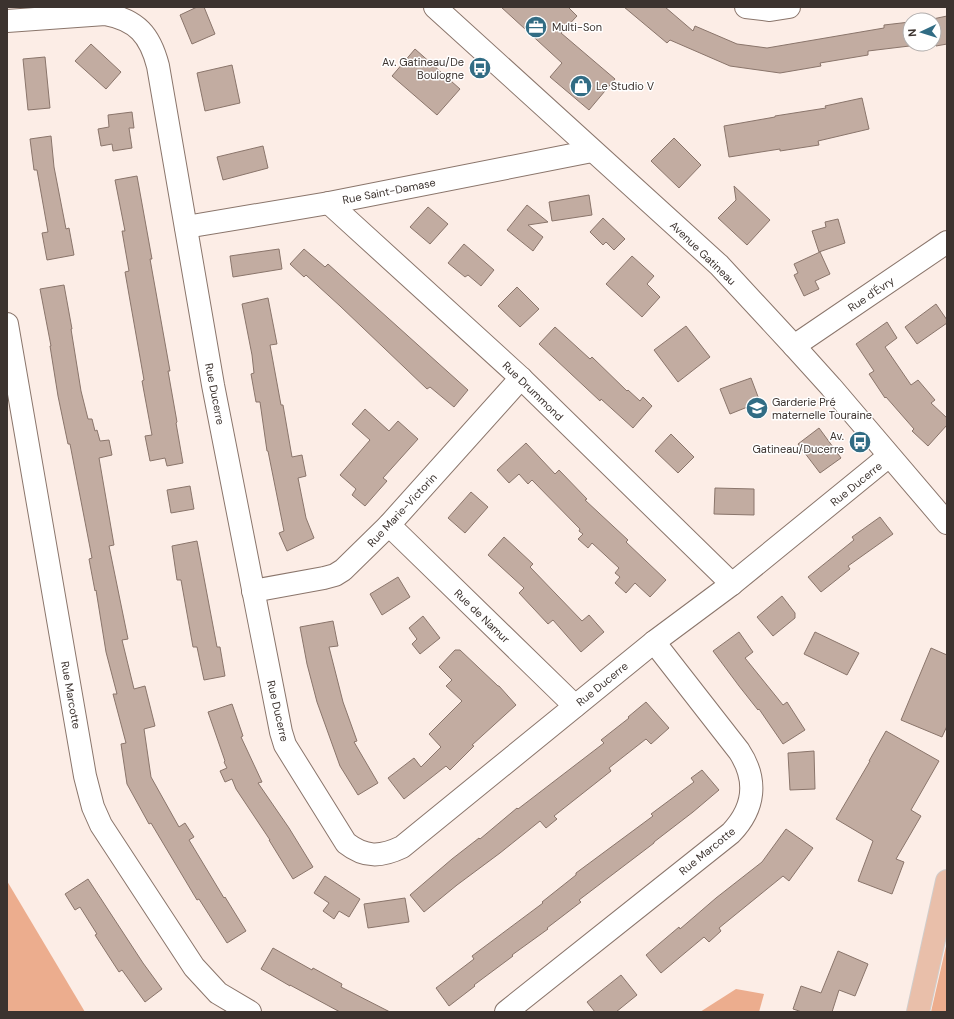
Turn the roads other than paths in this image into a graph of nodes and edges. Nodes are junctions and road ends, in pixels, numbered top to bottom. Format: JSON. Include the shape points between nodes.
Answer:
{"nodes":[{"id":1,"x":435,"y":7,"type":"edge"},
{"id":2,"x":746,"y":7,"type":"edge"},
{"id":3,"x":789,"y":7,"type":"edge"},
{"id":4,"x":7,"y":21,"type":"edge"},
{"id":5,"x":592,"y":151,"type":"junction"},
{"id":6,"x":330,"y":203,"type":"junction"},
{"id":7,"x":186,"y":227,"type":"junction"},
{"id":8,"x":947,"y":242,"type":"edge"},
{"id":9,"x":7,"y":324,"type":"edge"},
{"id":10,"x":794,"y":346,"type":"junction"},
{"id":11,"x":521,"y":378,"type":"junction"},
{"id":12,"x":889,"y":456,"type":"junction"},
{"id":13,"x":947,"y":523,"type":"edge"},
{"id":14,"x":388,"y":526,"type":"junction"},
{"id":15,"x":732,"y":584,"type":"junction"},
{"id":16,"x":253,"y":591,"type":"junction"},
{"id":17,"x":654,"y":642,"type":"junction"},
{"id":18,"x":575,"y":706,"type":"junction"},
{"id":19,"x":947,"y":881,"type":"edge"},
{"id":20,"x":250,"y":1012,"type":"edge"},
{"id":21,"x":506,"y":1012,"type":"edge"},
{"id":22,"x":918,"y":1012,"type":"edge"}],
"edges":[{"from":1,"to":5,"type":"street","name":"Avenue Gatineau"},
{"from":2,"to":3,"type":"street","via":[[770,10]]},
{"from":4,"to":7,"type":"street","name":"Rue Ducerre","via":[[105,14],[133,23],[145,36],[154,50],[158,66]]},
{"from":5,"to":6,"type":"street","name":"Rue Saint-Damase"},
{"from":5,"to":10,"type":"street","name":"Avenue Gatineau","via":[[719,265]]},
{"from":6,"to":7,"type":"street","name":"Rue Saint-Damase"},
{"from":6,"to":11,"type":"street","name":"Rue Drummond"},
{"from":7,"to":16,"type":"street","name":"Rue Ducerre"},
{"from":8,"to":10,"type":"street","name":"Rue d'Évry"},
{"from":9,"to":20,"type":"street","name":"Rue Marcotte","via":[[84,769],[93,808],[128,868],[194,967],[218,993]]},
{"from":10,"to":12,"type":"street","name":"Avenue Gatineau"},
{"from":11,"to":14,"type":"street","name":"Rue Marie-Victorin"},
{"from":11,"to":15,"type":"street","name":"Rue Drummond"},
{"from":12,"to":13,"type":"street","name":"Avenue Gatineau"},
{"from":12,"to":15,"type":"street","name":"Rue Ducerre"},
{"from":14,"to":16,"type":"street","name":"Rue Marie-Victorin","via":[[335,575]]},
{"from":14,"to":18,"type":"street","name":"Rue de Namur"},
{"from":15,"to":17,"type":"street","name":"Rue Ducerre"},
{"from":16,"to":18,"type":"street","name":"Rue Ducerre","via":[[280,732],[285,745],[346,843],[355,850],[380,855],[402,847]]},
{"from":17,"to":18,"type":"street","name":"Rue Ducerre"},
{"from":17,"to":21,"type":"street","name":"Rue Marcotte","via":[[747,763],[751,786],[747,812],[731,833]]},
{"from":19,"to":22,"type":"main road"}]}
